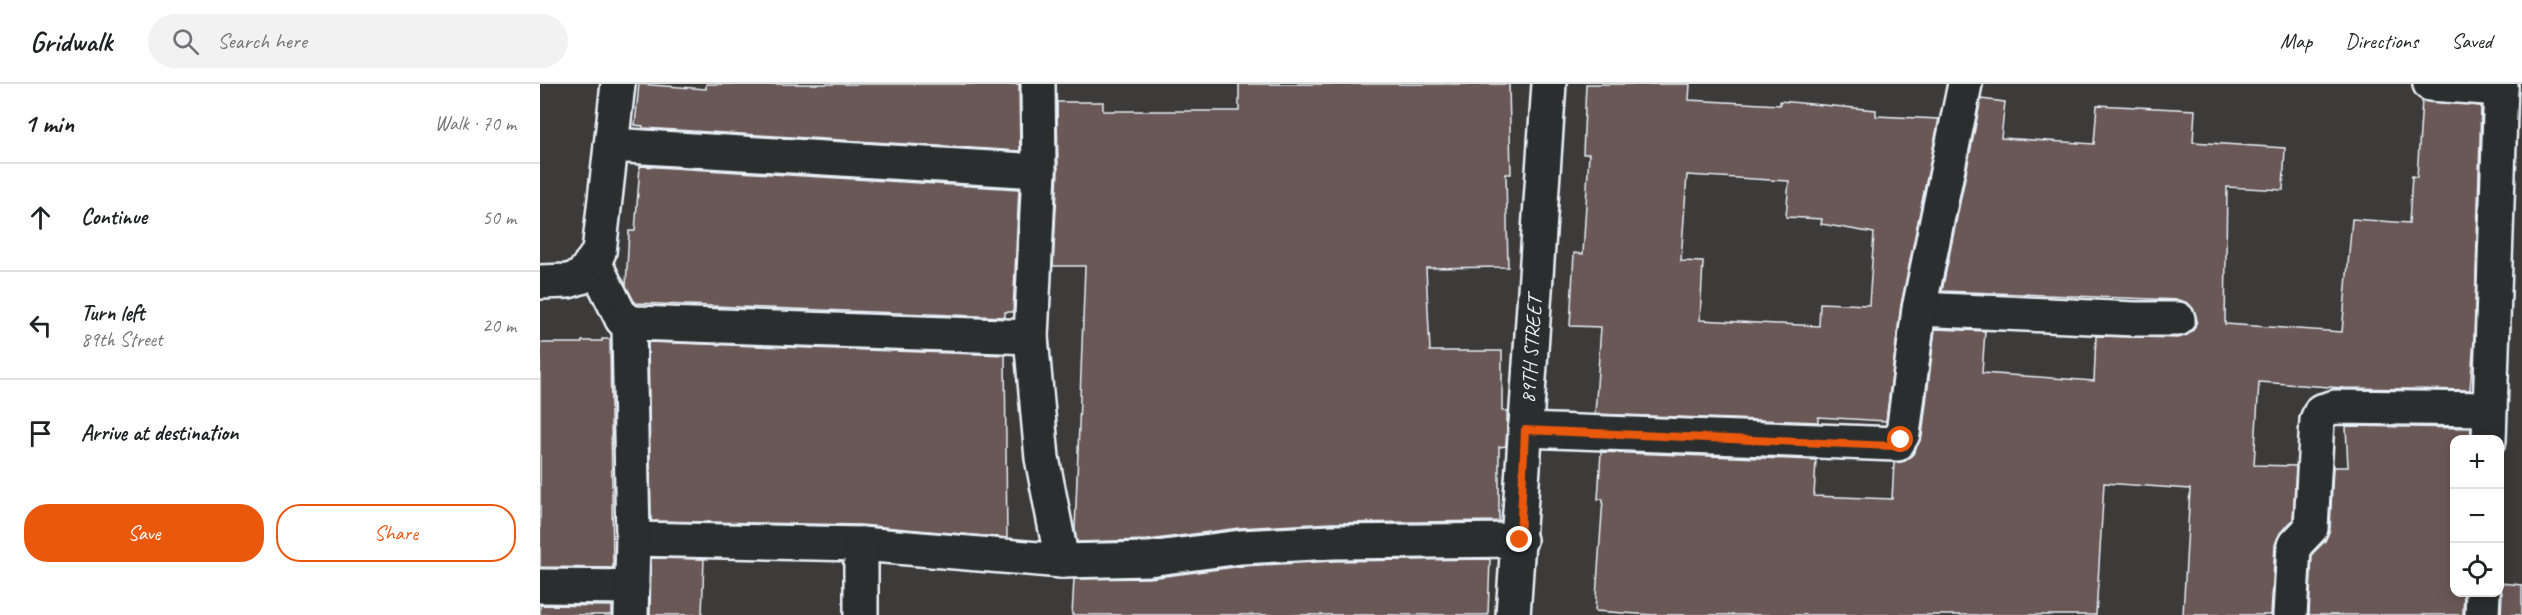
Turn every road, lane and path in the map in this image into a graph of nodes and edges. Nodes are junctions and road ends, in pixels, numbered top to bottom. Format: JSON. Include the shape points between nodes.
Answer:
{"nodes":[{"id":1,"x":618,"y":84,"type":"edge"},
{"id":2,"x":1038,"y":84,"type":"edge"},
{"id":3,"x":1549,"y":84,"type":"edge"},
{"id":4,"x":1965,"y":84,"type":"edge"},
{"id":5,"x":2430,"y":84,"type":"edge"},
{"id":6,"x":2501,"y":86,"type":"edge"},
{"id":7,"x":611,"y":145,"type":"junction"},
{"id":8,"x":1039,"y":171,"type":"junction"},
{"id":9,"x":594,"y":262,"type":"junction"},
{"id":10,"x":540,"y":282,"type":"edge"},
{"id":11,"x":1919,"y":309,"type":"junction"},
{"id":12,"x":622,"y":319,"type":"junction"},
{"id":13,"x":2178,"y":319,"type":"dead end"},
{"id":14,"x":1031,"y":337,"type":"junction"},
{"id":15,"x":2489,"y":424,"type":"edge"},
{"id":16,"x":1525,"y":430,"type":"junction"},
{"id":17,"x":633,"y":539,"type":"junction"},
{"id":18,"x":1520,"y":540,"type":"junction"},
{"id":19,"x":861,"y":544,"type":"junction"},
{"id":20,"x":1062,"y":561,"type":"junction"},
{"id":21,"x":540,"y":586,"type":"edge"},
{"id":22,"x":2483,"y":597,"type":"edge"},
{"id":23,"x":632,"y":601,"type":"edge"},
{"id":24,"x":861,"y":615,"type":"edge"},
{"id":25,"x":1514,"y":615,"type":"edge"},
{"id":26,"x":2290,"y":615,"type":"edge"},
{"id":27,"x":2482,"y":615,"type":"edge"}],
"edges":[{"from":1,"to":7,"type":"street"},
{"from":2,"to":8,"type":"street"},
{"from":3,"to":16,"type":"street","name":"89TH STREET"},
{"from":4,"to":11,"type":"street"},
{"from":5,"to":6,"type":"street"},
{"from":6,"to":15,"type":"street"},
{"from":7,"to":8,"type":"street"},
{"from":7,"to":9,"type":"street","via":[[599,252]]},
{"from":8,"to":14,"type":"street"},
{"from":9,"to":10,"type":"street","via":[[581,277]]},
{"from":9,"to":12,"type":"street"},
{"from":11,"to":13,"type":"street"},
{"from":11,"to":16,"type":"street","via":[[1903,434],[1892,446]]},
{"from":12,"to":14,"type":"street","via":[[635,323]]},
{"from":12,"to":17,"type":"street","via":[[630,327]]},
{"from":14,"to":20,"type":"street","via":[[1042,458]]},
{"from":15,"to":26,"type":"street","via":[[2335,407],[2321,411],[2317,420],[2311,528],[2294,546]]},
{"from":16,"to":18,"type":"street","name":"89TH STREET"},
{"from":17,"to":19,"type":"street"},
{"from":17,"to":23,"type":"street"},
{"from":18,"to":20,"type":"street","via":[[1333,542],[1241,547],[1149,559]]},
{"from":18,"to":25,"type":"street","name":"89TH STREET"},
{"from":19,"to":20,"type":"street"},
{"from":19,"to":24,"type":"street"},
{"from":21,"to":23,"type":"street"},
{"from":22,"to":27,"type":"street"}]}
